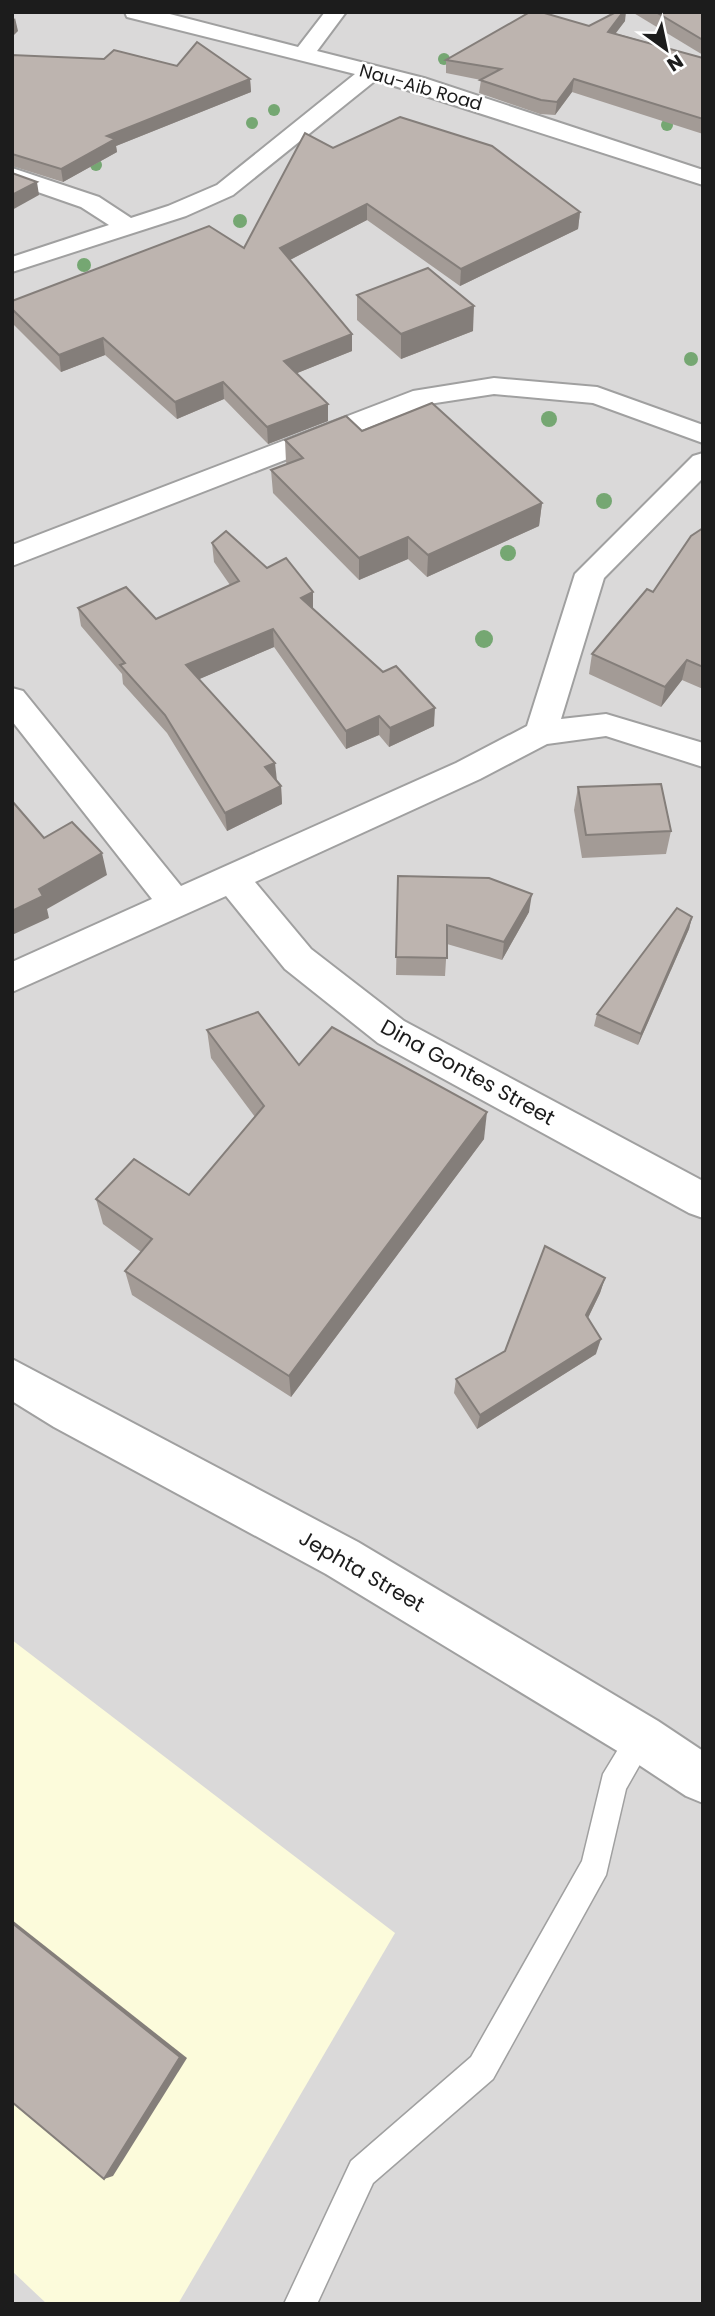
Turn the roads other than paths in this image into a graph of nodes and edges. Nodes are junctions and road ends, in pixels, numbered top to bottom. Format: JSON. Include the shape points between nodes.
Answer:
{"nodes":[{"id":1,"x":135,"y":12,"type":"edge"},
{"id":2,"x":336,"y":12,"type":"edge"},
{"id":3,"x":304,"y":54,"type":"junction"},
{"id":4,"x":372,"y":72,"type":"junction"},
{"id":5,"x":12,"y":175,"type":"edge"},
{"id":6,"x":703,"y":178,"type":"edge"},
{"id":7,"x":128,"y":227,"type":"junction"},
{"id":8,"x":12,"y":265,"type":"edge"},
{"id":9,"x":703,"y":435,"type":"edge"},
{"id":10,"x":703,"y":462,"type":"edge"},
{"id":11,"x":12,"y":556,"type":"edge"},
{"id":12,"x":12,"y":699,"type":"edge"},
{"id":13,"x":541,"y":733,"type":"junction"},
{"id":14,"x":703,"y":755,"type":"edge"},
{"id":15,"x":232,"y":878,"type":"junction"},
{"id":16,"x":175,"y":904,"type":"junction"},
{"id":17,"x":12,"y":978,"type":"edge"},
{"id":18,"x":703,"y":1201,"type":"edge"},
{"id":19,"x":12,"y":1378,"type":"edge"},
{"id":20,"x":641,"y":1738,"type":"junction"},
{"id":21,"x":703,"y":1779,"type":"edge"},
{"id":22,"x":300,"y":2304,"type":"edge"}],
"edges":[{"from":1,"to":3,"type":"street","name":"Nau-Aib Road"},
{"from":2,"to":3,"type":"street"},
{"from":3,"to":4,"type":"street","name":"Nau-Aib Road"},
{"from":4,"to":6,"type":"street","name":"Nau-Aib Road"},
{"from":4,"to":7,"type":"street","via":[[225,190]]},
{"from":5,"to":7,"type":"street","via":[[90,202]]},
{"from":7,"to":8,"type":"street"},
{"from":9,"to":11,"type":"street","via":[[597,395],[495,386],[423,397]]},
{"from":10,"to":13,"type":"street","via":[[590,574]]},
{"from":12,"to":16,"type":"street"},
{"from":13,"to":14,"type":"street","via":[[606,725]]},
{"from":13,"to":15,"type":"street"},
{"from":15,"to":16,"type":"street"},
{"from":15,"to":18,"type":"street","name":"Dina Gontes Street","via":[[298,959],[391,1032]]},
{"from":16,"to":17,"type":"street"},
{"from":19,"to":20,"type":"street","name":"Jephta Street","via":[[342,1558]]},
{"from":20,"to":21,"type":"street","name":"Jephta Street"},
{"from":20,"to":22,"type":"lane","via":[[613,1784],[596,1865],[482,2068],[362,2172]]}]}
